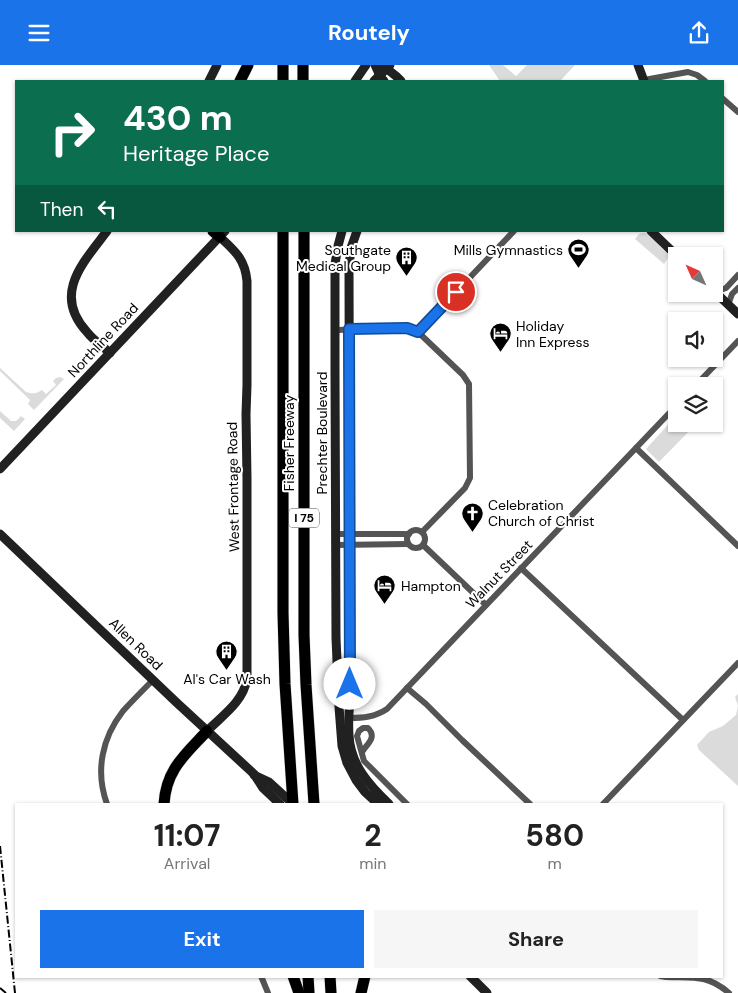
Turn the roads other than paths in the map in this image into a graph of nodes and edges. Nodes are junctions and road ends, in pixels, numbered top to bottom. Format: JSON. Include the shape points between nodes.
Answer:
{"nodes":[{"id":1,"x":217,"y":65,"type":"edge"},
{"id":2,"x":248,"y":65,"type":"edge"},
{"id":3,"x":283,"y":65,"type":"edge"},
{"id":4,"x":303,"y":65,"type":"edge"},
{"id":5,"x":366,"y":65,"type":"edge"},
{"id":6,"x":375,"y":65,"type":"edge"},
{"id":7,"x":638,"y":65,"type":"edge"},
{"id":8,"x":386,"y":66,"type":"edge"},
{"id":9,"x":379,"y":79,"type":"edge"},
{"id":10,"x":210,"y":80,"type":"edge"},
{"id":11,"x":240,"y":80,"type":"edge"},
{"id":12,"x":283,"y":80,"type":"edge"},
{"id":13,"x":303,"y":80,"type":"edge"},
{"id":14,"x":355,"y":80,"type":"edge"},
{"id":15,"x":400,"y":80,"type":"edge"},
{"id":16,"x":644,"y":80,"type":"edge"},
{"id":17,"x":704,"y":80,"type":"edge"},
{"id":18,"x":724,"y":99,"type":"edge"},
{"id":19,"x":738,"y":112,"type":"edge"},
{"id":20,"x":106,"y":232,"type":"edge"},
{"id":21,"x":283,"y":232,"type":"edge"},
{"id":22,"x":304,"y":232,"type":"edge"},
{"id":23,"x":342,"y":232,"type":"edge"},
{"id":24,"x":356,"y":232,"type":"edge"},
{"id":25,"x":513,"y":232,"type":"edge"},
{"id":26,"x":652,"y":232,"type":"edge"},
{"id":27,"x":220,"y":233,"type":"edge"},
{"id":28,"x":338,"y":246,"type":"junction"},
{"id":29,"x":668,"y":247,"type":"edge"},
{"id":30,"x":351,"y":248,"type":"junction"},
{"id":31,"x":738,"y":275,"type":"edge"},
{"id":32,"x":723,"y":288,"type":"edge"},
{"id":33,"x":738,"y":288,"type":"edge"},
{"id":34,"x":723,"y":300,"type":"edge"},
{"id":35,"x":728,"y":305,"type":"junction"},
{"id":36,"x":738,"y":314,"type":"edge"},
{"id":37,"x":349,"y":329,"type":"junction"},
{"id":38,"x":336,"y":330,"type":"junction"},
{"id":39,"x":418,"y":332,"type":"junction"},
{"id":40,"x":738,"y":341,"type":"edge"},
{"id":41,"x":110,"y":353,"type":"junction"},
{"id":42,"x":335,"y":373,"type":"junction"},
{"id":43,"x":704,"y":377,"type":"edge"},
{"id":44,"x":349,"y":408,"type":"junction"},
{"id":45,"x":668,"y":414,"type":"edge"},
{"id":46,"x":335,"y":439,"type":"junction"},
{"id":47,"x":350,"y":440,"type":"junction"},
{"id":48,"x":636,"y":448,"type":"junction"},
{"id":49,"x":0,"y":469,"type":"edge"},
{"id":50,"x":422,"y":532,"type":"junction"},
{"id":51,"x":336,"y":533,"type":"junction"},
{"id":52,"x":350,"y":533,"type":"junction"},
{"id":53,"x":0,"y":534,"type":"edge"},
{"id":54,"x":409,"y":534,"type":"junction"},
{"id":55,"x":408,"y":544,"type":"junction"},
{"id":56,"x":336,"y":545,"type":"junction"},
{"id":57,"x":350,"y":545,"type":"junction"},
{"id":58,"x":423,"y":545,"type":"junction"},
{"id":59,"x":738,"y":546,"type":"edge"},
{"id":60,"x":522,"y":568,"type":"junction"},
{"id":61,"x":336,"y":569,"type":"junction"},
{"id":62,"x":350,"y":572,"type":"junction"},
{"id":63,"x":336,"y":604,"type":"junction"},
{"id":64,"x":350,"y":604,"type":"junction"},
{"id":65,"x":486,"y":605,"type":"junction"},
{"id":66,"x":336,"y":638,"type":"junction"},
{"id":67,"x":350,"y":639,"type":"junction"},
{"id":68,"x":738,"y":663,"type":"edge"},
{"id":69,"x":153,"y":680,"type":"junction"},
{"id":70,"x":407,"y":688,"type":"junction"},
{"id":71,"x":349,"y":718,"type":"junction"},
{"id":72,"x":683,"y":720,"type":"junction"},
{"id":73,"x":208,"y":731,"type":"junction"},
{"id":74,"x":362,"y":752,"type":"dead end"},
{"id":75,"x":254,"y":775,"type":"junction"},
{"id":76,"x":107,"y":803,"type":"edge"},
{"id":77,"x":164,"y":803,"type":"edge"},
{"id":78,"x":279,"y":803,"type":"edge"},
{"id":79,"x":292,"y":803,"type":"edge"},
{"id":80,"x":293,"y":803,"type":"edge"},
{"id":81,"x":314,"y":803,"type":"edge"},
{"id":82,"x":377,"y":803,"type":"edge"},
{"id":83,"x":388,"y":803,"type":"edge"},
{"id":84,"x":406,"y":803,"type":"edge"},
{"id":85,"x":529,"y":803,"type":"edge"},
{"id":86,"x":604,"y":803,"type":"edge"},
{"id":87,"x":262,"y":978,"type":"edge"},
{"id":88,"x":294,"y":978,"type":"edge"},
{"id":89,"x":308,"y":978,"type":"edge"},
{"id":90,"x":330,"y":978,"type":"edge"},
{"id":91,"x":365,"y":978,"type":"edge"},
{"id":92,"x":472,"y":978,"type":"edge"},
{"id":93,"x":704,"y":978,"type":"edge"},
{"id":94,"x":268,"y":993,"type":"edge"},
{"id":95,"x":299,"y":993,"type":"edge"},
{"id":96,"x":309,"y":993,"type":"edge"},
{"id":97,"x":331,"y":993,"type":"edge"},
{"id":98,"x":361,"y":993,"type":"edge"},
{"id":99,"x":488,"y":993,"type":"edge"},
{"id":100,"x":728,"y":993,"type":"edge"}],
"edges":[{"from":1,"to":10,"type":"main road"},
{"from":2,"to":11,"type":"highway"},
{"from":3,"to":12,"type":"highway"},
{"from":4,"to":13,"type":"highway"},
{"from":5,"to":14,"type":"main road"},
{"from":6,"to":9,"type":"main road"},
{"from":7,"to":16,"type":"main road"},
{"from":8,"to":9,"type":"main road"},
{"from":8,"to":15,"type":"main road"},
{"from":16,"to":17,"type":"street","via":[[688,72]]},
{"from":18,"to":19,"type":"street"},
{"from":20,"to":41,"type":"main road","via":[[76,275],[71,297],[80,324]]},
{"from":21,"to":80,"type":"highway","name":"Fisher Freeway","number":"I 75","via":[[283,613]]},
{"from":22,"to":81,"type":"highway","name":"Fisher Freeway","number":"I 75","via":[[304,635]]},
{"from":23,"to":28,"type":"main road","name":"Prechter Boulevard"},
{"from":24,"to":30,"type":"main road","name":"Prechter Boulevard"},
{"from":25,"to":39,"type":"street"},
{"from":26,"to":29,"type":"main road"},
{"from":27,"to":41,"type":"main road","name":"Northline Road"},
{"from":27,"to":73,"type":"main road","name":"West Frontage Road","via":[[239,255],[247,281],[246,679],[238,700]]},
{"from":28,"to":30,"type":"main road","via":[[344,243]]},
{"from":28,"to":38,"type":"main road","name":"Prechter Boulevard","via":[[335,264]]},
{"from":30,"to":37,"type":"main road","name":"Prechter Boulevard"},
{"from":31,"to":32,"type":"street"},
{"from":33,"to":35,"type":"street"},
{"from":34,"to":35,"type":"main road"},
{"from":35,"to":36,"type":"main road"},
{"from":37,"to":38,"type":"street"},
{"from":37,"to":39,"type":"street","via":[[407,328]]},
{"from":37,"to":44,"type":"main road","name":"Prechter Boulevard"},
{"from":38,"to":42,"type":"main road","name":"Prechter Boulevard"},
{"from":39,"to":50,"type":"street","via":[[463,375],[470,392],[470,478],[465,488]]},
{"from":40,"to":43,"type":"street"},
{"from":41,"to":49,"type":"main road","name":"Northline Road"},
{"from":42,"to":44,"type":"main road","via":[[340,368],[344,370],[345,400]]},
{"from":42,"to":46,"type":"main road","name":"Prechter Boulevard"},
{"from":44,"to":47,"type":"main road","name":"Prechter Boulevard"},
{"from":45,"to":48,"type":"street","name":"Walnut Street"},
{"from":46,"to":47,"type":"main road","via":[[343,445]]},
{"from":46,"to":51,"type":"main road","name":"Prechter Boulevard"},
{"from":47,"to":52,"type":"main road","name":"Prechter Boulevard"},
{"from":48,"to":59,"type":"street"},
{"from":48,"to":60,"type":"street","name":"Walnut Street"},
{"from":50,"to":54,"type":"street","via":[[416,530]]},
{"from":50,"to":58,"type":"street","via":[[426,539]]},
{"from":51,"to":52,"type":"street"},
{"from":51,"to":56,"type":"main road","name":"Prechter Boulevard"},
{"from":52,"to":54,"type":"street"},
{"from":52,"to":57,"type":"main road","name":"Prechter Boulevard"},
{"from":53,"to":69,"type":"main road","name":"Allen Road"},
{"from":54,"to":55,"type":"street"},
{"from":55,"to":57,"type":"street"},
{"from":55,"to":58,"type":"street","via":[[415,548]]},
{"from":56,"to":57,"type":"street"},
{"from":56,"to":61,"type":"main road","name":"Prechter Boulevard"},
{"from":57,"to":62,"type":"main road","name":"Prechter Boulevard"},
{"from":58,"to":65,"type":"street"},
{"from":60,"to":65,"type":"street","name":"Walnut Street"},
{"from":60,"to":72,"type":"street"},
{"from":61,"to":62,"type":"main road","via":[[344,568]]},
{"from":61,"to":63,"type":"main road","name":"Prechter Boulevard"},
{"from":62,"to":64,"type":"main road","name":"Prechter Boulevard"},
{"from":63,"to":64,"type":"main road","via":[[342,608]]},
{"from":63,"to":66,"type":"main road","name":"Prechter Boulevard"},
{"from":64,"to":67,"type":"main road","name":"Prechter Boulevard"},
{"from":65,"to":70,"type":"street","name":"Walnut Street"},
{"from":66,"to":67,"type":"main road"},
{"from":66,"to":82,"type":"main road","name":"Prechter Boulevard","via":[[342,746],[356,780]]},
{"from":67,"to":71,"type":"main road","name":"Prechter Boulevard"},
{"from":68,"to":72,"type":"street"},
{"from":69,"to":73,"type":"main road","name":"Allen Road"},
{"from":69,"to":76,"type":"street","via":[[124,711],[108,737],[101,770]]},
{"from":70,"to":71,"type":"street","name":"Walnut Street","via":[[383,712],[370,717]]},
{"from":70,"to":85,"type":"street"},
{"from":71,"to":83,"type":"main road","name":"Prechter Boulevard","via":[[349,737],[358,768]]},
{"from":72,"to":86,"type":"street"},
{"from":73,"to":75,"type":"main road","name":"Allen Road"},
{"from":73,"to":77,"type":"highway","via":[[171,774]]},
{"from":74,"to":84,"type":"street","via":[[364,761]]},
{"from":75,"to":78,"type":"main road","name":"Allen Road"},
{"from":75,"to":79,"type":"main road","name":"Allen Road","via":[[269,782]]},
{"from":87,"to":94,"type":"street"},
{"from":88,"to":95,"type":"highway"},
{"from":89,"to":96,"type":"highway"},
{"from":90,"to":97,"type":"highway"},
{"from":91,"to":98,"type":"highway"},
{"from":92,"to":99,"type":"main road"},
{"from":93,"to":100,"type":"street"}]}
